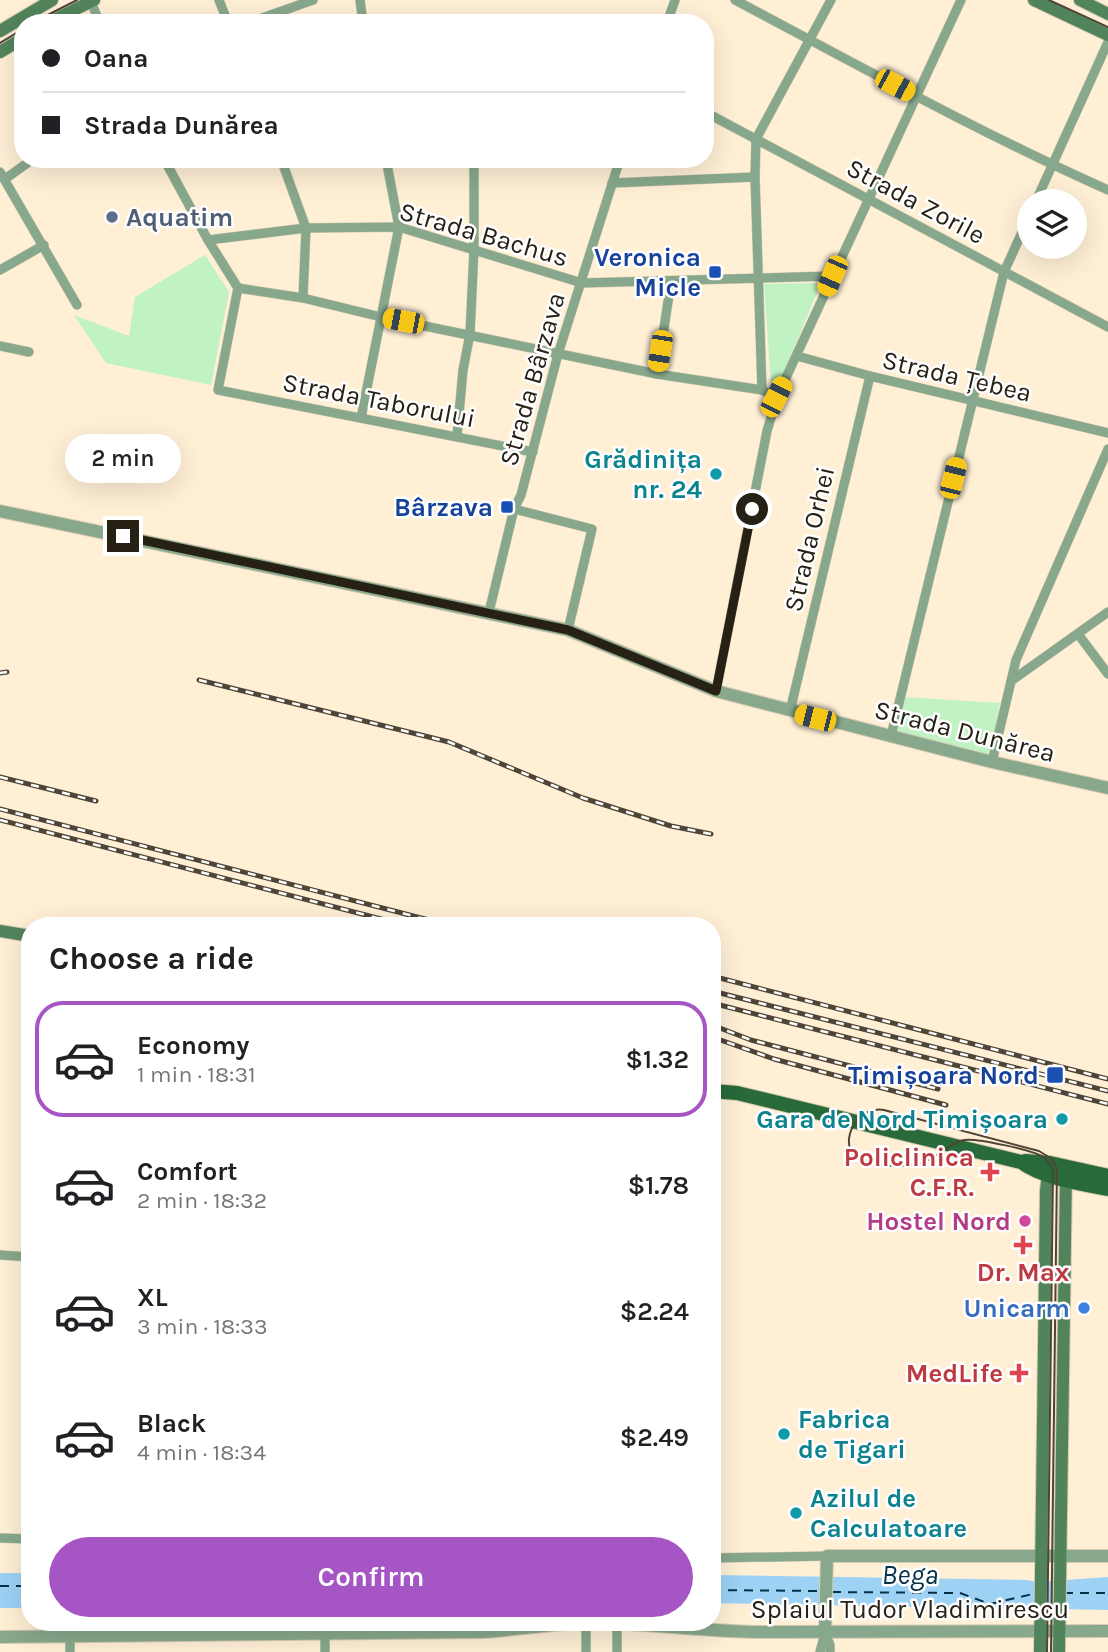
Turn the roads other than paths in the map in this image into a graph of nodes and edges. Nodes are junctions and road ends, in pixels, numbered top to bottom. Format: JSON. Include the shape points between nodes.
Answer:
{"nodes":[{"id":1,"x":52,"y":0,"type":"edge"},
{"id":2,"x":92,"y":0,"type":"edge"},
{"id":3,"x":313,"y":0,"type":"edge"},
{"id":4,"x":735,"y":0,"type":"edge"},
{"id":5,"x":831,"y":0,"type":"edge"},
{"id":6,"x":961,"y":0,"type":"edge"},
{"id":7,"x":1034,"y":0,"type":"edge"},
{"id":8,"x":1082,"y":1,"type":"edge"},
{"id":9,"x":29,"y":14,"type":"edge"},
{"id":10,"x":65,"y":14,"type":"edge"},
{"id":11,"x":273,"y":14,"type":"edge"},
{"id":12,"x":1108,"y":14,"type":"edge"},
{"id":13,"x":1108,"y":35,"type":"edge"},
{"id":14,"x":810,"y":39,"type":"junction"},
{"id":15,"x":1108,"y":43,"type":"edge"},
{"id":16,"x":917,"y":97,"type":"junction"},
{"id":17,"x":714,"y":117,"type":"edge"},
{"id":18,"x":756,"y":139,"type":"junction"},
{"id":19,"x":1052,"y":165,"type":"junction"},
{"id":20,"x":172,"y":168,"type":"edge"},
{"id":21,"x":284,"y":168,"type":"edge"},
{"id":22,"x":388,"y":168,"type":"edge"},
{"id":23,"x":474,"y":168,"type":"edge"},
{"id":24,"x":617,"y":168,"type":"edge"},
{"id":25,"x":2,"y":175,"type":"edge"},
{"id":26,"x":755,"y":177,"type":"junction"},
{"id":27,"x":612,"y":183,"type":"junction"},
{"id":28,"x":1041,"y":189,"type":"edge"},
{"id":29,"x":1108,"y":190,"type":"edge"},
{"id":30,"x":869,"y":200,"type":"junction"},
{"id":31,"x":399,"y":227,"type":"junction"},
{"id":32,"x":306,"y":228,"type":"junction"},
{"id":33,"x":208,"y":240,"type":"junction"},
{"id":34,"x":1017,"y":243,"type":"edge"},
{"id":35,"x":44,"y":245,"type":"junction"},
{"id":36,"x":474,"y":249,"type":"junction"},
{"id":37,"x":0,"y":270,"type":"edge"},
{"id":38,"x":1004,"y":272,"type":"junction"},
{"id":39,"x":832,"y":276,"type":"junction"},
{"id":40,"x":758,"y":278,"type":"junction"},
{"id":41,"x":671,"y":282,"type":"junction"},
{"id":42,"x":582,"y":284,"type":"junction"},
{"id":43,"x":238,"y":288,"type":"junction"},
{"id":44,"x":303,"y":299,"type":"junction"},
{"id":45,"x":77,"y":305,"type":"dead end"},
{"id":46,"x":381,"y":317,"type":"junction"},
{"id":47,"x":1108,"y":327,"type":"edge"},
{"id":48,"x":470,"y":334,"type":"junction"},
{"id":49,"x":0,"y":346,"type":"edge"},
{"id":50,"x":29,"y":352,"type":"dead end"},
{"id":51,"x":558,"y":354,"type":"junction"},
{"id":52,"x":797,"y":356,"type":"junction"},
{"id":53,"x":657,"y":374,"type":"junction"},
{"id":54,"x":870,"y":376,"type":"junction"},
{"id":55,"x":762,"y":390,"type":"junction"},
{"id":56,"x":776,"y":397,"type":"junction"},
{"id":57,"x":972,"y":401,"type":"junction"},
{"id":58,"x":361,"y":418,"type":"junction"},
{"id":59,"x":1108,"y":433,"type":"edge"},
{"id":60,"x":457,"y":436,"type":"junction"},
{"id":61,"x":1108,"y":449,"type":"edge"},
{"id":62,"x":533,"y":452,"type":"junction"},
{"id":63,"x":514,"y":509,"type":"junction"},
{"id":64,"x":0,"y":510,"type":"edge"},
{"id":65,"x":488,"y":612,"type":"junction"},
{"id":66,"x":1108,"y":612,"type":"edge"},
{"id":67,"x":568,"y":630,"type":"junction"},
{"id":68,"x":1078,"y":634,"type":"junction"},
{"id":69,"x":1108,"y":674,"type":"edge"},
{"id":70,"x":1011,"y":681,"type":"junction"},
{"id":71,"x":716,"y":691,"type":"junction"},
{"id":72,"x":790,"y":711,"type":"junction"},
{"id":73,"x":891,"y":736,"type":"junction"},
{"id":74,"x":992,"y":762,"type":"junction"},
{"id":75,"x":1108,"y":788,"type":"edge"},
{"id":76,"x":0,"y":931,"type":"edge"},
{"id":77,"x":21,"y":934,"type":"edge"},
{"id":78,"x":721,"y":1085,"type":"edge"},
{"id":79,"x":721,"y":1092,"type":"edge"},
{"id":80,"x":737,"y":1093,"type":"junction"},
{"id":81,"x":1048,"y":1169,"type":"junction"},
{"id":82,"x":1066,"y":1173,"type":"junction"},
{"id":83,"x":1108,"y":1176,"type":"edge"},
{"id":84,"x":1108,"y":1189,"type":"edge"},
{"id":85,"x":0,"y":1255,"type":"edge"},
{"id":86,"x":21,"y":1256,"type":"edge"},
{"id":87,"x":0,"y":1538,"type":"edge"},
{"id":88,"x":21,"y":1539,"type":"edge"},
{"id":89,"x":1108,"y":1556,"type":"edge"},
{"id":90,"x":721,"y":1558,"type":"edge"},
{"id":91,"x":1060,"y":1560,"type":"junction"},
{"id":92,"x":827,"y":1561,"type":"junction"},
{"id":93,"x":1040,"y":1561,"type":"junction"},
{"id":94,"x":825,"y":1627,"type":"junction"},
{"id":95,"x":1040,"y":1628,"type":"junction"},
{"id":96,"x":1059,"y":1628,"type":"junction"},
{"id":97,"x":721,"y":1630,"type":"edge"},
{"id":98,"x":490,"y":1631,"type":"edge"},
{"id":99,"x":586,"y":1631,"type":"edge"},
{"id":100,"x":617,"y":1631,"type":"edge"},
{"id":101,"x":1108,"y":1631,"type":"edge"},
{"id":102,"x":325,"y":1635,"type":"junction"},
{"id":103,"x":70,"y":1636,"type":"junction"},
{"id":104,"x":0,"y":1637,"type":"edge"},
{"id":105,"x":70,"y":1652,"type":"edge"},
{"id":106,"x":325,"y":1652,"type":"edge"},
{"id":107,"x":586,"y":1652,"type":"edge"},
{"id":108,"x":617,"y":1652,"type":"edge"},
{"id":109,"x":820,"y":1652,"type":"edge"},
{"id":110,"x":830,"y":1652,"type":"edge"},
{"id":111,"x":1040,"y":1652,"type":"edge"},
{"id":112,"x":1059,"y":1652,"type":"edge"}],
"edges":[{"from":1,"to":9,"type":"main road"},
{"from":2,"to":10,"type":"main road"},
{"from":3,"to":11,"type":"street"},
{"from":4,"to":14,"type":"street"},
{"from":5,"to":14,"type":"street"},
{"from":6,"to":16,"type":"street"},
{"from":7,"to":13,"type":"main road"},
{"from":8,"to":12,"type":"main road"},
{"from":14,"to":16,"type":"street"},
{"from":14,"to":18,"type":"street"},
{"from":15,"to":19,"type":"street"},
{"from":16,"to":19,"type":"street"},
{"from":16,"to":30,"type":"street"},
{"from":17,"to":18,"type":"street","name":"Strada Zorile"},
{"from":18,"to":26,"type":"street"},
{"from":18,"to":30,"type":"street","name":"Strada Zorile"},
{"from":19,"to":28,"type":"street"},
{"from":19,"to":29,"type":"street"},
{"from":20,"to":33,"type":"street"},
{"from":21,"to":32,"type":"street"},
{"from":22,"to":31,"type":"street"},
{"from":23,"to":36,"type":"street"},
{"from":24,"to":27,"type":"street","name":"Strada Bârzava"},
{"from":25,"to":35,"type":"street"},
{"from":26,"to":27,"type":"street"},
{"from":26,"to":40,"type":"street"},
{"from":27,"to":42,"type":"street","name":"Strada Bârzava"},
{"from":30,"to":38,"type":"street","name":"Strada Zorile"},
{"from":30,"to":39,"type":"street"},
{"from":31,"to":32,"type":"street","name":"Strada Bachus"},
{"from":31,"to":36,"type":"street","name":"Strada Bachus"},
{"from":31,"to":46,"type":"street"},
{"from":32,"to":33,"type":"street","name":"Strada Bachus"},
{"from":32,"to":44,"type":"street"},
{"from":33,"to":43,"type":"street"},
{"from":34,"to":38,"type":"street"},
{"from":35,"to":37,"type":"street"},
{"from":35,"to":45,"type":"street"},
{"from":36,"to":42,"type":"street","name":"Strada Bachus"},
{"from":36,"to":48,"type":"street"},
{"from":38,"to":47,"type":"street","name":"Strada Zorile"},
{"from":38,"to":57,"type":"street"},
{"from":39,"to":40,"type":"street","name":"Strada Bachus"},
{"from":39,"to":52,"type":"street"},
{"from":40,"to":41,"type":"street","name":"Strada Bachus"},
{"from":40,"to":55,"type":"street"},
{"from":41,"to":42,"type":"street","name":"Strada Bachus"},
{"from":41,"to":53,"type":"street"},
{"from":42,"to":51,"type":"street","name":"Strada Bârzava"},
{"from":43,"to":44,"type":"street"},
{"from":43,"to":58,"type":"street","name":"Strada Taborului","via":[[218,390]]},
{"from":44,"to":46,"type":"street"},
{"from":46,"to":48,"type":"street"},
{"from":46,"to":58,"type":"street"},
{"from":48,"to":51,"type":"street"},
{"from":48,"to":60,"type":"street"},
{"from":49,"to":50,"type":"street"},
{"from":51,"to":53,"type":"street"},
{"from":51,"to":62,"type":"street","name":"Strada Bârzava"},
{"from":52,"to":54,"type":"street","name":"Strada Țebea"},
{"from":52,"to":56,"type":"street"},
{"from":53,"to":55,"type":"street"},
{"from":54,"to":57,"type":"street","name":"Strada Țebea"},
{"from":54,"to":72,"type":"street","name":"Strada Orhei"},
{"from":55,"to":56,"type":"street"},
{"from":56,"to":71,"type":"street"},
{"from":57,"to":59,"type":"street","name":"Strada Țebea"},
{"from":57,"to":73,"type":"street"},
{"from":58,"to":60,"type":"street","name":"Strada Taborului"},
{"from":60,"to":62,"type":"street","name":"Strada Taborului"},
{"from":61,"to":70,"type":"street"},
{"from":62,"to":63,"type":"street","name":"Strada Bârzava"},
{"from":63,"to":65,"type":"street","name":"Strada Bârzava"},
{"from":63,"to":67,"type":"street","via":[[592,529]]},
{"from":64,"to":65,"type":"street","name":"Strada Dunărea"},
{"from":65,"to":67,"type":"street","name":"Strada Dunărea"},
{"from":66,"to":68,"type":"street"},
{"from":67,"to":71,"type":"street","name":"Strada Dunărea"},
{"from":68,"to":69,"type":"street"},
{"from":68,"to":70,"type":"street"},
{"from":70,"to":74,"type":"street"},
{"from":71,"to":72,"type":"street","name":"Strada Dunărea"},
{"from":72,"to":73,"type":"street","name":"Strada Dunărea"},
{"from":73,"to":74,"type":"street","name":"Strada Dunărea"},
{"from":74,"to":75,"type":"street","name":"Strada Dunărea"},
{"from":76,"to":77,"type":"main road"},
{"from":78,"to":80,"type":"main road"},
{"from":79,"to":80,"type":"main road"},
{"from":80,"to":81,"type":"main road","via":[[1021,1162],[1028,1168]]},
{"from":81,"to":82,"type":"main road"},
{"from":81,"to":93,"type":"main road"},
{"from":82,"to":83,"type":"main road"},
{"from":82,"to":84,"type":"main road"},
{"from":82,"to":91,"type":"main road"},
{"from":85,"to":86,"type":"street"},
{"from":87,"to":88,"type":"street"},
{"from":89,"to":91,"type":"street"},
{"from":90,"to":92,"type":"street"},
{"from":91,"to":93,"type":"street"},
{"from":91,"to":96,"type":"main road"},
{"from":92,"to":93,"type":"street"},
{"from":92,"to":94,"type":"street"},
{"from":93,"to":95,"type":"main road"},
{"from":94,"to":95,"type":"street","name":"Splaiul Tudor Vladimirescu"},
{"from":94,"to":97,"type":"street","name":"Splaiul Tudor Vladimirescu"},
{"from":94,"to":109,"type":"street"},
{"from":94,"to":110,"type":"street"},
{"from":95,"to":96,"type":"street","name":"Splaiul Tudor Vladimirescu"},
{"from":95,"to":111,"type":"main road"},
{"from":96,"to":101,"type":"street","name":"Splaiul Tudor Vladimirescu"},
{"from":96,"to":112,"type":"main road"},
{"from":98,"to":102,"type":"street","name":"Splaiul Tudor Vladimirescu"},
{"from":99,"to":107,"type":"street"},
{"from":100,"to":108,"type":"street"},
{"from":102,"to":103,"type":"street","name":"Splaiul Tudor Vladimirescu"},
{"from":102,"to":106,"type":"street"},
{"from":103,"to":104,"type":"street","name":"Splaiul Tudor Vladimirescu"},
{"from":103,"to":105,"type":"street"}]}
